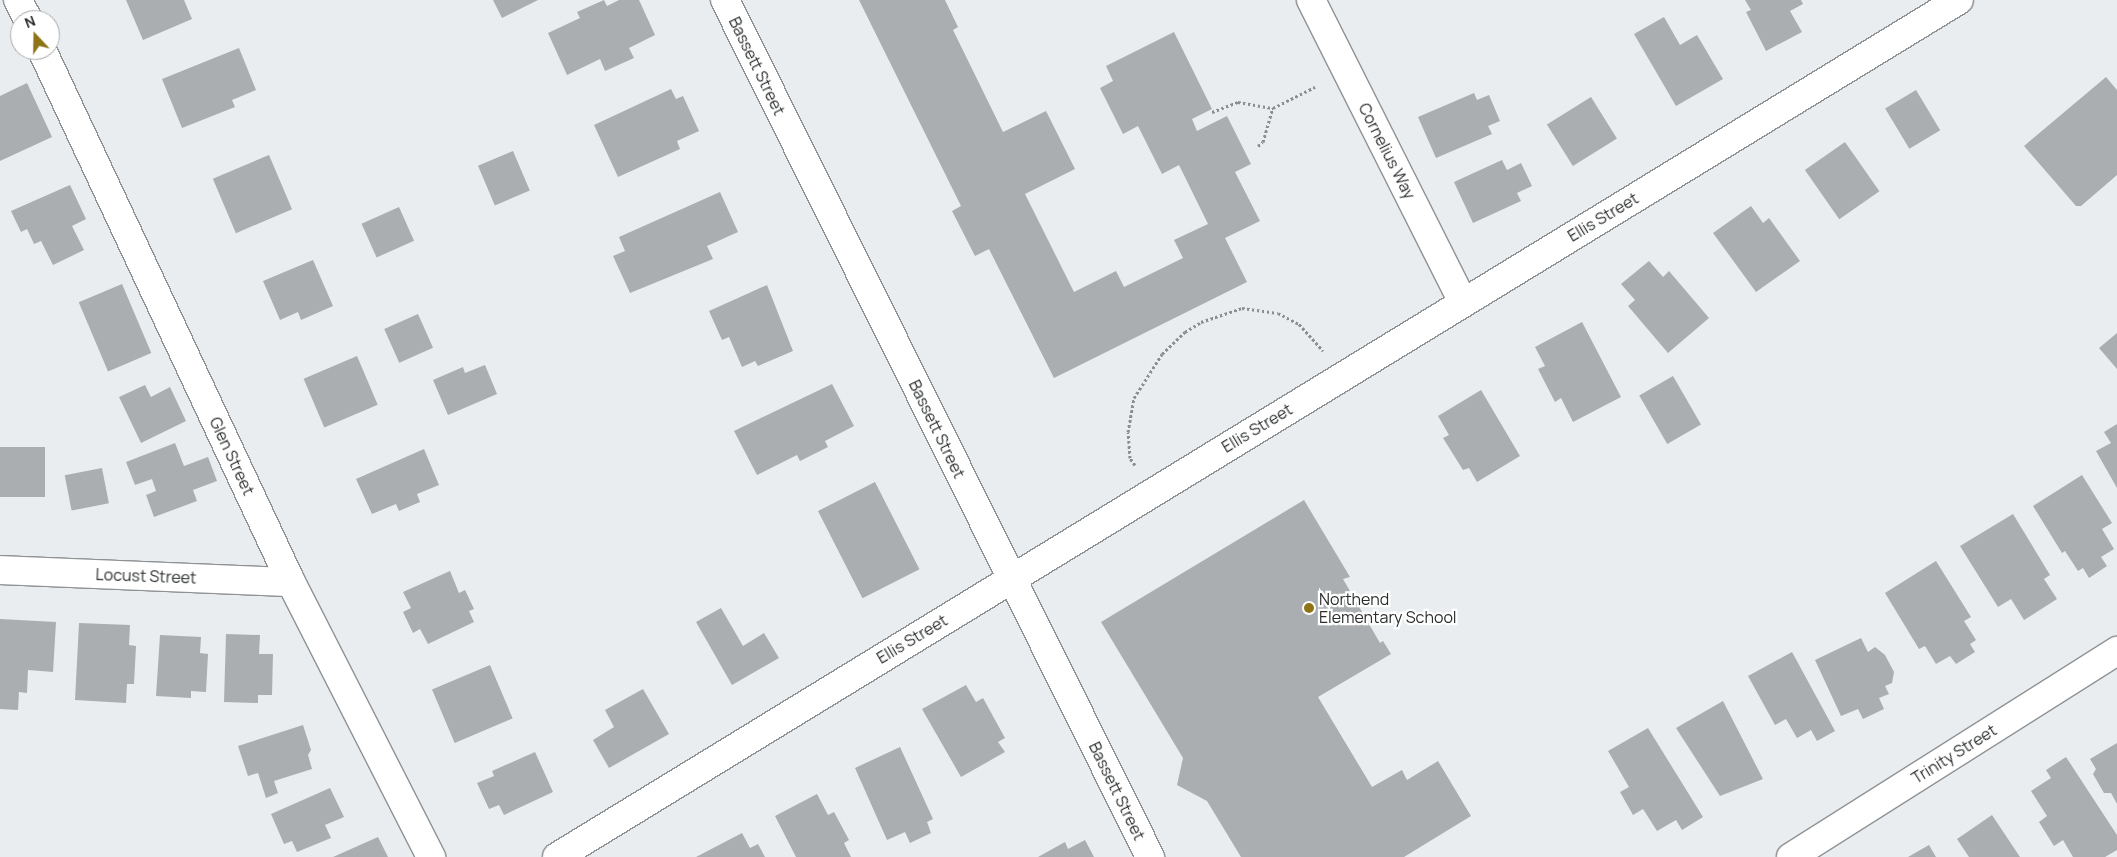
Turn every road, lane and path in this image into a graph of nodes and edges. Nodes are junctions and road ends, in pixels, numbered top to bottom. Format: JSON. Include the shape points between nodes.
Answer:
{"nodes":[{"id":1,"x":725,"y":0,"type":"edge"},
{"id":2,"x":1311,"y":0,"type":"edge"},
{"id":3,"x":1959,"y":0,"type":"edge"},
{"id":4,"x":47,"y":60,"type":"edge"},
{"id":5,"x":1315,"y":87,"type":"dead end"},
{"id":6,"x":1273,"y":108,"type":"junction"},
{"id":7,"x":1212,"y":112,"type":"dead end"},
{"id":8,"x":1258,"y":146,"type":"dead end"},
{"id":9,"x":1463,"y":302,"type":"junction"},
{"id":10,"x":1324,"y":352,"type":"dead end"},
{"id":11,"x":1135,"y":465,"type":"dead end"},
{"id":12,"x":0,"y":570,"type":"edge"},
{"id":13,"x":1011,"y":578,"type":"junction"},
{"id":14,"x":291,"y":582,"type":"junction"},
{"id":15,"x":2117,"y":651,"type":"edge"},
{"id":16,"x":431,"y":857,"type":"edge"},
{"id":17,"x":557,"y":857,"type":"edge"},
{"id":18,"x":1150,"y":857,"type":"edge"},
{"id":19,"x":1791,"y":857,"type":"edge"}],
"edges":[{"from":1,"to":13,"type":"street","name":"Bassett Street"},
{"from":2,"to":9,"type":"street","name":"Cornelius Way"},
{"from":3,"to":9,"type":"street","name":"Ellis Street"},
{"from":4,"to":14,"type":"street","name":"Glen Street"},
{"from":5,"to":6,"type":"path"},
{"from":6,"to":7,"type":"path","via":[[1238,102]]},
{"from":6,"to":8,"type":"path","via":[[1263,142]]},
{"from":9,"to":13,"type":"street","name":"Ellis Street"},
{"from":10,"to":11,"type":"path","via":[[1312,336],[1278,313],[1242,308],[1201,322],[1185,332],[1152,365],[1134,398],[1128,432],[1130,458]]},
{"from":12,"to":14,"type":"street","name":"Locust Street"},
{"from":13,"to":17,"type":"street","name":"Ellis Street"},
{"from":13,"to":18,"type":"street","name":"Bassett Street"},
{"from":14,"to":16,"type":"street","name":"Glen Street"},
{"from":15,"to":19,"type":"street","name":"Trinity Street"}]}
